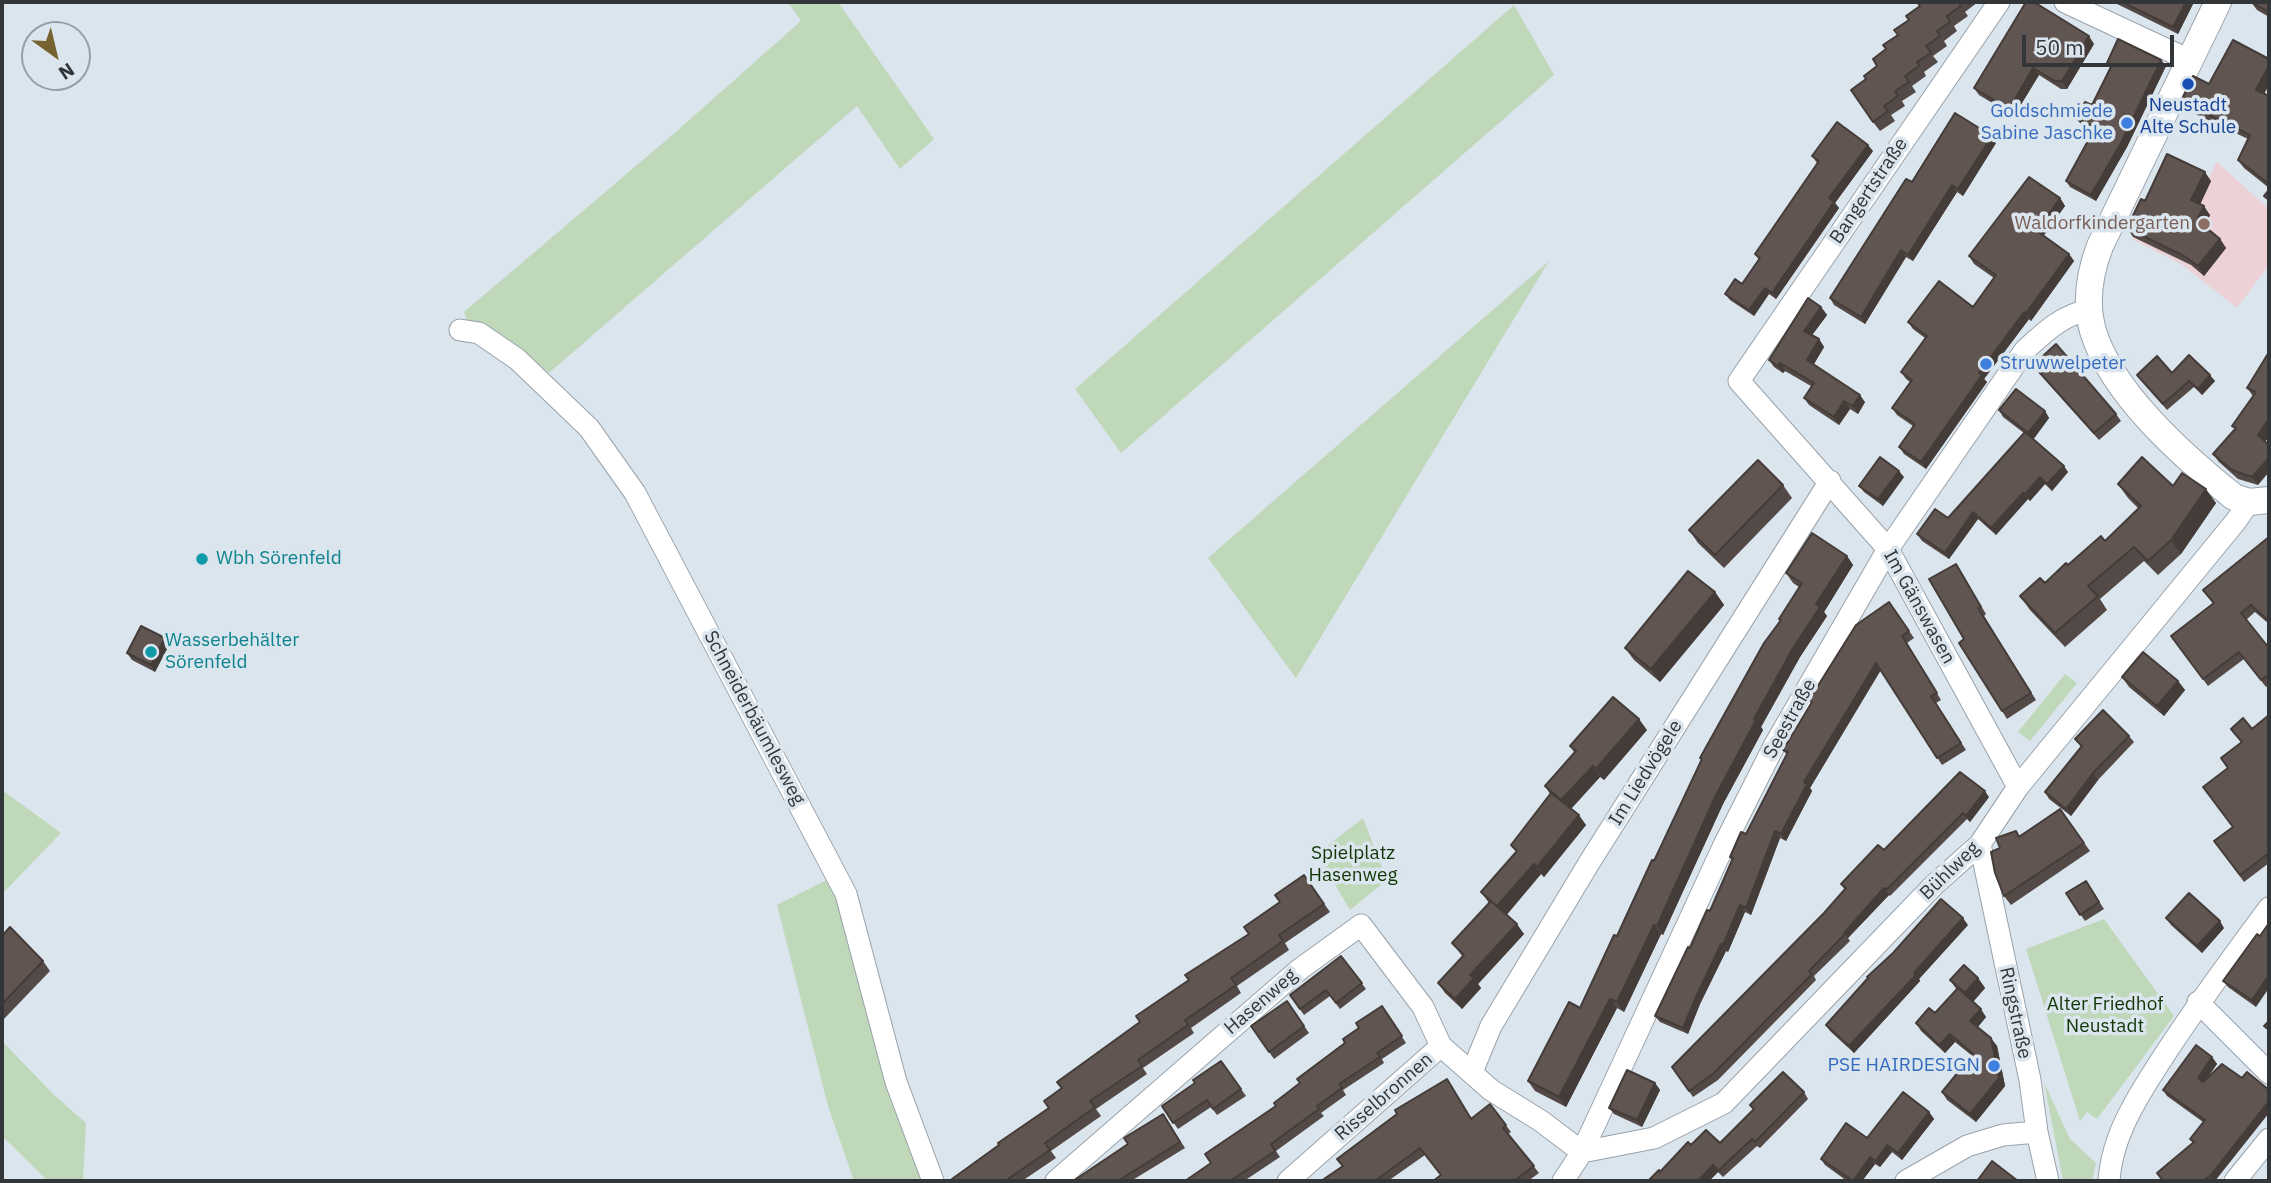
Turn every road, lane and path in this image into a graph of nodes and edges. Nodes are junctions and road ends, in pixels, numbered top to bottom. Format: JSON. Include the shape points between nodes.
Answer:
{"nodes":[{"id":1,"x":1999,"y":2,"type":"edge"},
{"id":2,"x":2065,"y":2,"type":"edge"},
{"id":3,"x":2218,"y":2,"type":"edge"},
{"id":4,"x":2189,"y":60,"type":"junction"},
{"id":5,"x":2089,"y":310,"type":"junction"},
{"id":6,"x":460,"y":330,"type":"dead end"},
{"id":7,"x":1739,"y":381,"type":"joint"},
{"id":8,"x":1830,"y":481,"type":"junction"},
{"id":9,"x":2259,"y":501,"type":"edge"},
{"id":10,"x":1888,"y":549,"type":"junction"},
{"id":11,"x":2018,"y":787,"type":"junction"},
{"id":12,"x":1980,"y":844,"type":"junction"},
{"id":13,"x":2269,"y":908,"type":"edge"},
{"id":14,"x":2198,"y":1002,"type":"junction"},
{"id":15,"x":1441,"y":1046,"type":"junction"},
{"id":16,"x":1472,"y":1072,"type":"junction"},
{"id":17,"x":2269,"y":1073,"type":"edge"},
{"id":18,"x":2037,"y":1132,"type":"junction"},
{"id":19,"x":2269,"y":1139,"type":"edge"},
{"id":20,"x":1582,"y":1152,"type":"junction"},
{"id":21,"x":933,"y":1181,"type":"edge"},
{"id":22,"x":1056,"y":1181,"type":"edge"},
{"id":23,"x":1288,"y":1181,"type":"edge"},
{"id":24,"x":1563,"y":1181,"type":"edge"},
{"id":25,"x":1906,"y":1181,"type":"edge"},
{"id":26,"x":2048,"y":1181,"type":"edge"},
{"id":27,"x":2109,"y":1181,"type":"edge"},
{"id":28,"x":2235,"y":1181,"type":"edge"}],
"edges":[{"from":1,"to":7,"type":"street","name":"Bangertstraße"},
{"from":2,"to":4,"type":"street"},
{"from":3,"to":4,"type":"street"},
{"from":4,"to":5,"type":"street","via":[[2100,246],[2092,266]]},
{"from":5,"to":9,"type":"street","via":[[2101,350],[2129,394],[2165,435],[2234,497]]},
{"from":5,"to":10,"type":"street","name":"Seestraße","via":[[2051,326],[2025,350]]},
{"from":6,"to":21,"type":"street","name":"Schneiderbäumlesweg","via":[[479,333],[517,359],[589,428],[641,504],[846,894],[896,1082]]},
{"from":7,"to":8,"type":"street","name":"Im Gänswasen"},
{"from":8,"to":10,"type":"street","name":"Im Gänswasen"},
{"from":8,"to":16,"type":"street","name":"Im Liedvögele","via":[[1582,875],[1491,1027]]},
{"from":9,"to":11,"type":"street","name":"Bühlweg","via":[[2236,521]]},
{"from":10,"to":11,"type":"street","name":"Im Gänswasen"},
{"from":10,"to":20,"type":"street","name":"Seestraße","via":[[1774,746]]},
{"from":11,"to":12,"type":"street","name":"Bühlweg"},
{"from":12,"to":18,"type":"street","name":"Ringstraße"},
{"from":12,"to":20,"type":"street","name":"Bühlweg","via":[[1934,885],[1724,1103],[1654,1138]]},
{"from":13,"to":14,"type":"street"},
{"from":14,"to":17,"type":"street"},
{"from":14,"to":27,"type":"street","via":[[2133,1103],[2110,1164]]},
{"from":15,"to":16,"type":"street","name":"Risselbronnen"},
{"from":15,"to":22,"type":"street","name":"Hasenweg","via":[[1423,1007],[1360,925],[1300,969]]},
{"from":15,"to":23,"type":"street","name":"Risselbronnen"},
{"from":16,"to":20,"type":"street","name":"Risselbronnen"},
{"from":18,"to":25,"type":"street","via":[[2003,1135],[1968,1146]]},
{"from":18,"to":26,"type":"street","name":"Ringstraße"},
{"from":19,"to":28,"type":"street"},
{"from":20,"to":24,"type":"street","name":"Seestraße"}]}
